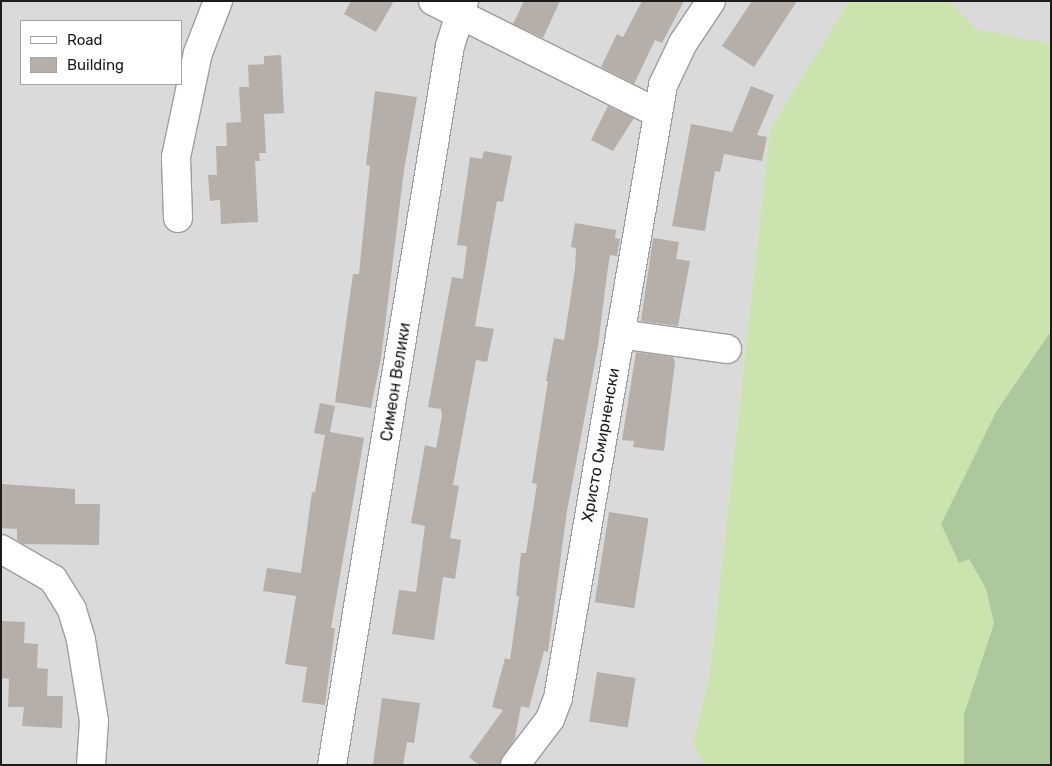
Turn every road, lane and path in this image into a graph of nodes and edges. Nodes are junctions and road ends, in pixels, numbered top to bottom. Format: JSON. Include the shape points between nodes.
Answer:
{"nodes":[{"id":1,"x":218,"y":1,"type":"edge"},
{"id":2,"x":433,"y":1,"type":"edge"},
{"id":3,"x":710,"y":1,"type":"edge"},
{"id":4,"x":461,"y":9,"type":"edge"},
{"id":5,"x":656,"y":112,"type":"junction"},
{"id":6,"x":178,"y":218,"type":"dead end"},
{"id":7,"x":620,"y":334,"type":"junction"},
{"id":8,"x":726,"y":349,"type":"dead end"},
{"id":9,"x":1,"y":549,"type":"edge"},
{"id":10,"x":92,"y":765,"type":"edge"},
{"id":11,"x":332,"y":765,"type":"edge"},
{"id":12,"x":515,"y":765,"type":"edge"}],
"edges":[{"from":1,"to":6,"type":"street","via":[[198,53],[176,157]]},
{"from":2,"to":4,"type":"street"},
{"from":3,"to":5,"type":"street","name":"Христо Смирненски","via":[[674,60]]},
{"from":4,"to":5,"type":"street"},
{"from":4,"to":11,"type":"street","name":"Симеон Велики","via":[[450,46]]},
{"from":5,"to":7,"type":"street","name":"Христо Смирненски"},
{"from":7,"to":8,"type":"street"},
{"from":7,"to":12,"type":"street","name":"Христо Смирненски","via":[[558,698],[550,719]]},
{"from":9,"to":10,"type":"street","via":[[53,579],[72,610],[81,640],[94,721]]}]}
